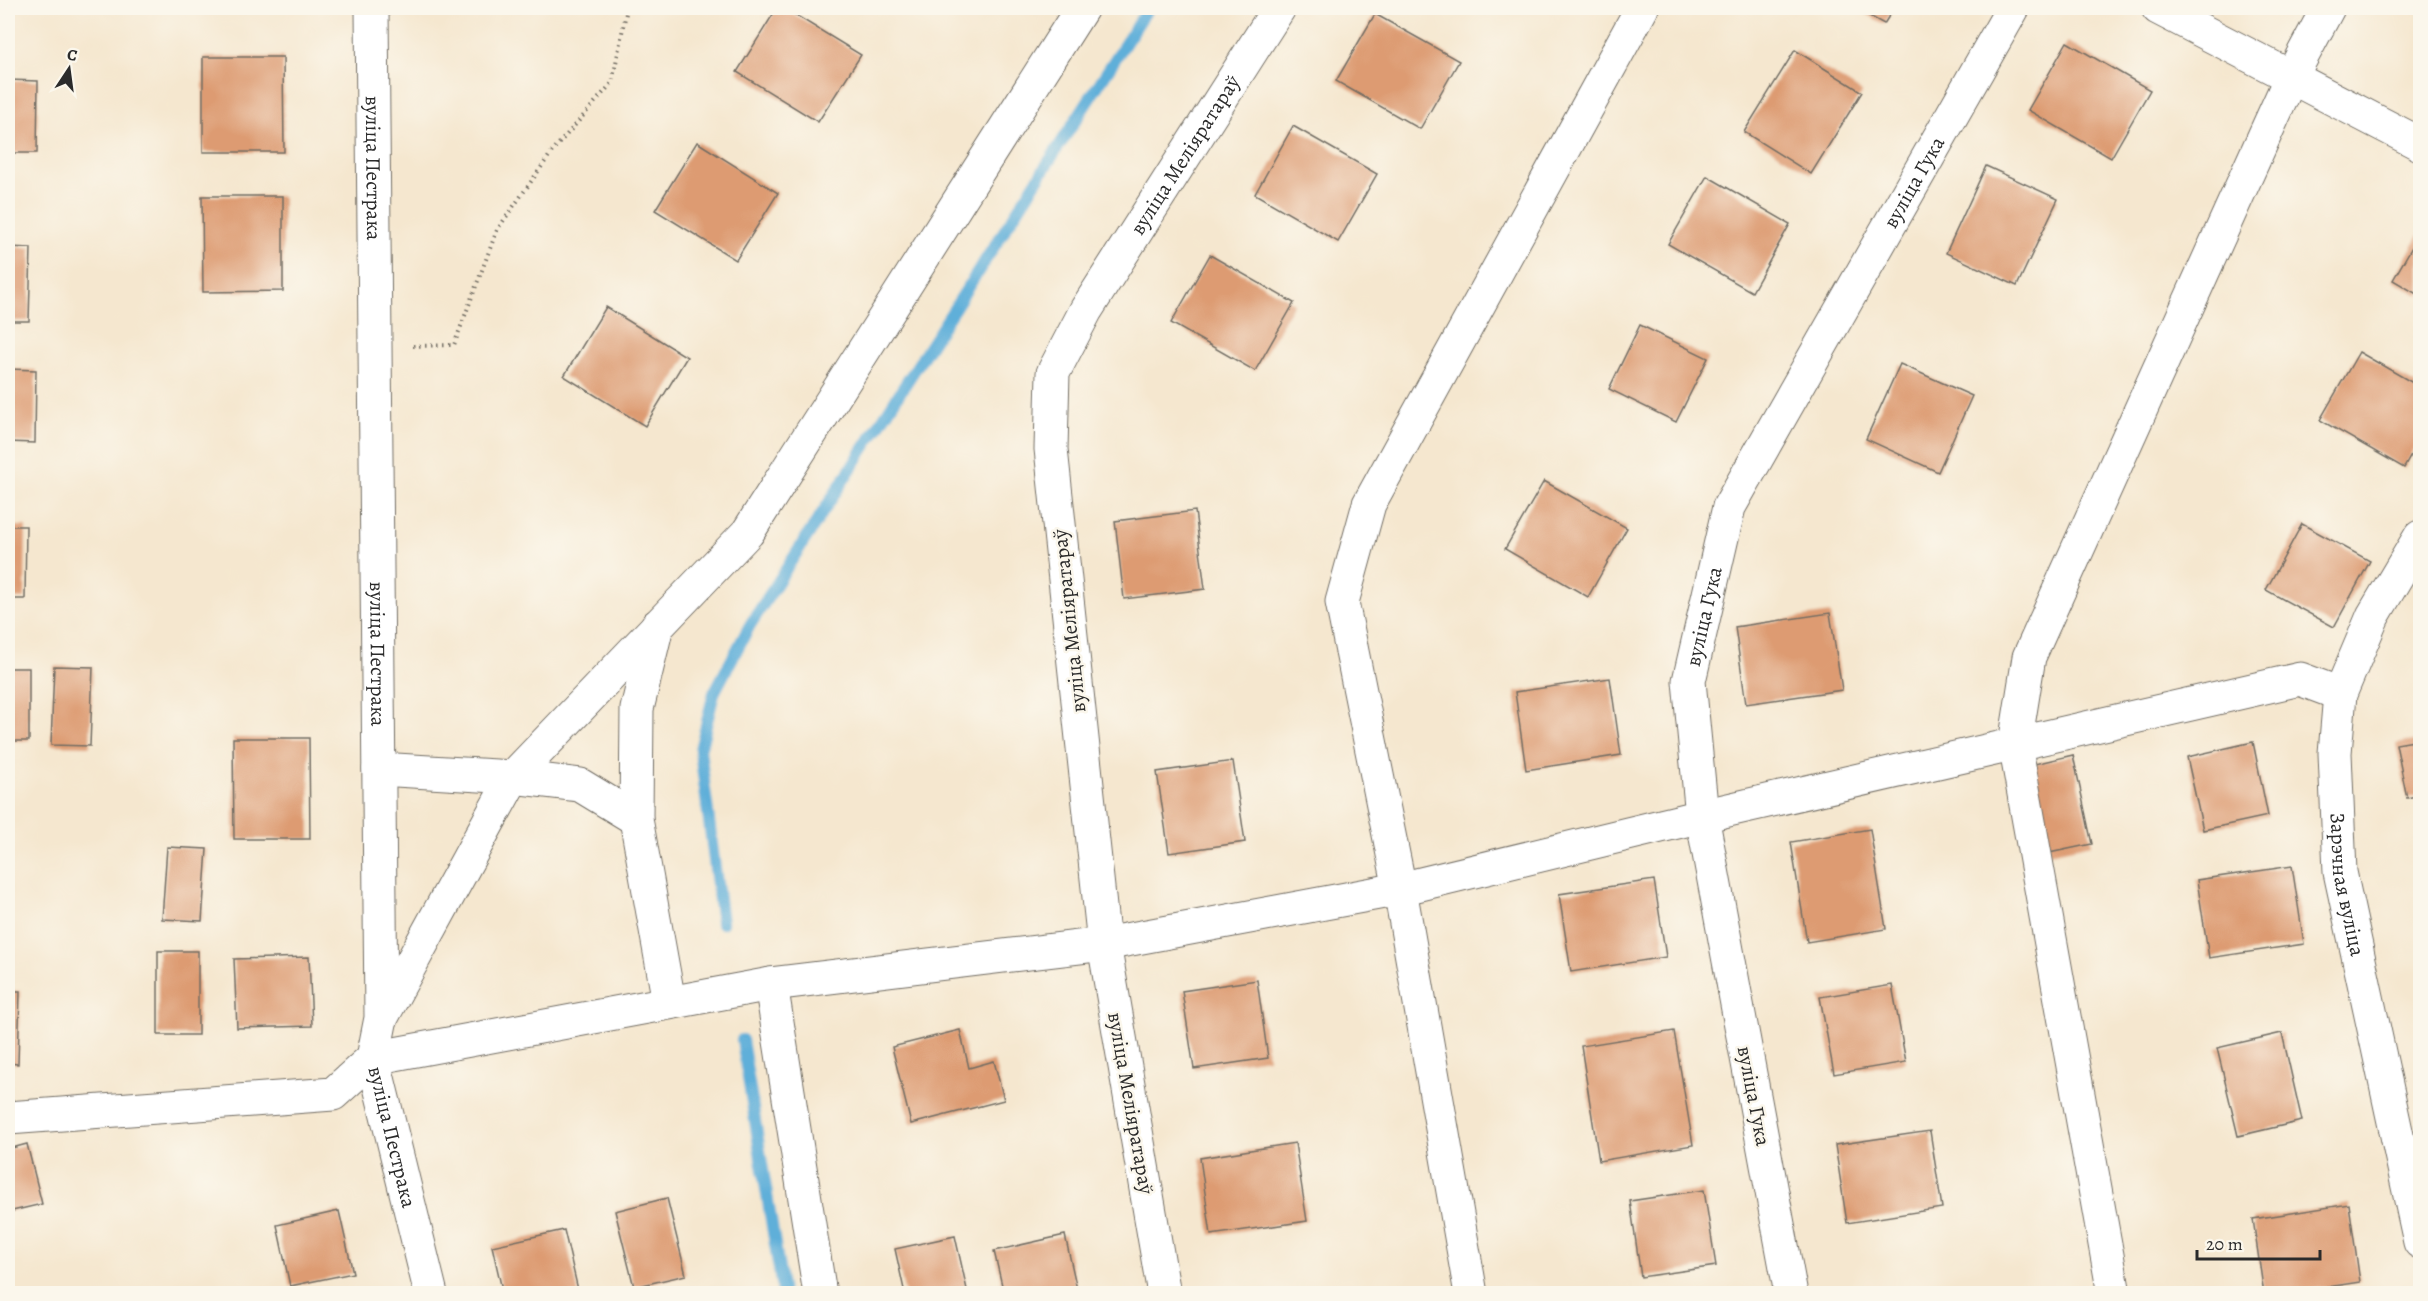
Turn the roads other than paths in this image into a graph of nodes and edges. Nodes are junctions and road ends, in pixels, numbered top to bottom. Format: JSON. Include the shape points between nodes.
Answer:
{"nodes":[{"id":1,"x":372,"y":8,"type":"edge"},
{"id":2,"x":1082,"y":8,"type":"edge"},
{"id":3,"x":1279,"y":8,"type":"edge"},
{"id":4,"x":1642,"y":8,"type":"edge"},
{"id":5,"x":2013,"y":8,"type":"edge"},
{"id":6,"x":2158,"y":8,"type":"edge"},
{"id":7,"x":2328,"y":8,"type":"edge"},
{"id":8,"x":2291,"y":77,"type":"junction"},
{"id":9,"x":2421,"y":144,"type":"edge"},
{"id":10,"x":2421,"y":537,"type":"edge"},
{"id":11,"x":657,"y":625,"type":"junction"},
{"id":12,"x":2340,"y":694,"type":"junction"},
{"id":13,"x":2015,"y":744,"type":"junction"},
{"id":14,"x":378,"y":769,"type":"junction"},
{"id":15,"x":513,"y":777,"type":"junction"},
{"id":16,"x":1702,"y":816,"type":"junction"},
{"id":17,"x":636,"y":819,"type":"junction"},
{"id":18,"x":1400,"y":889,"type":"junction"},
{"id":19,"x":1104,"y":944,"type":"junction"},
{"id":20,"x":771,"y":984,"type":"junction"},
{"id":21,"x":669,"y":1002,"type":"junction"},
{"id":22,"x":381,"y":1018,"type":"junction"},
{"id":23,"x":373,"y":1058,"type":"junction"},
{"id":24,"x":8,"y":1118,"type":"edge"},
{"id":25,"x":2421,"y":1242,"type":"edge"},
{"id":26,"x":431,"y":1293,"type":"edge"},
{"id":27,"x":820,"y":1293,"type":"edge"},
{"id":28,"x":1164,"y":1293,"type":"edge"},
{"id":29,"x":1471,"y":1293,"type":"edge"},
{"id":30,"x":1791,"y":1293,"type":"edge"},
{"id":31,"x":2114,"y":1293,"type":"edge"}],
"edges":[{"from":1,"to":14,"type":"street","name":"вуліца Пестрака"},
{"from":2,"to":11,"type":"street","via":[[748,532]]},
{"from":3,"to":19,"type":"street","name":"вуліца Меліяратараў","via":[[1086,310],[1053,373],[1051,449]]},
{"from":4,"to":18,"type":"street","via":[[1369,504],[1342,602]]},
{"from":5,"to":16,"type":"street","name":"вуліца Гука","via":[[1729,507],[1689,681]]},
{"from":6,"to":8,"type":"street"},
{"from":7,"to":8,"type":"street"},
{"from":8,"to":9,"type":"street"},
{"from":8,"to":13,"type":"street","via":[[2029,657]]},
{"from":10,"to":12,"type":"street","name":"Зарэчная вуліца","via":[[2373,616]]},
{"from":11,"to":15,"type":"street"},
{"from":11,"to":17,"type":"street","via":[[638,709]]},
{"from":12,"to":13,"type":"street","via":[[2301,679]]},
{"from":12,"to":25,"type":"street","name":"Зарэчная вуліца","via":[[2336,753],[2340,872]]},
{"from":13,"to":16,"type":"street"},
{"from":13,"to":31,"type":"street"},
{"from":14,"to":15,"type":"street"},
{"from":14,"to":22,"type":"street","name":"вуліца Пестрака"},
{"from":15,"to":17,"type":"street","via":[[580,785]]},
{"from":15,"to":22,"type":"street"},
{"from":16,"to":18,"type":"street"},
{"from":16,"to":30,"type":"street","name":"вуліца Гука"},
{"from":17,"to":21,"type":"street"},
{"from":18,"to":19,"type":"street"},
{"from":18,"to":29,"type":"street"},
{"from":19,"to":20,"type":"street"},
{"from":19,"to":28,"type":"street","name":"вуліца Меліяратараў"},
{"from":20,"to":21,"type":"street"},
{"from":20,"to":27,"type":"street"},
{"from":21,"to":23,"type":"street"},
{"from":22,"to":23,"type":"street","name":"вуліца Пестрака"},
{"from":23,"to":24,"type":"street","via":[[333,1094]]},
{"from":23,"to":26,"type":"street","name":"вуліца Пестрака"}]}
